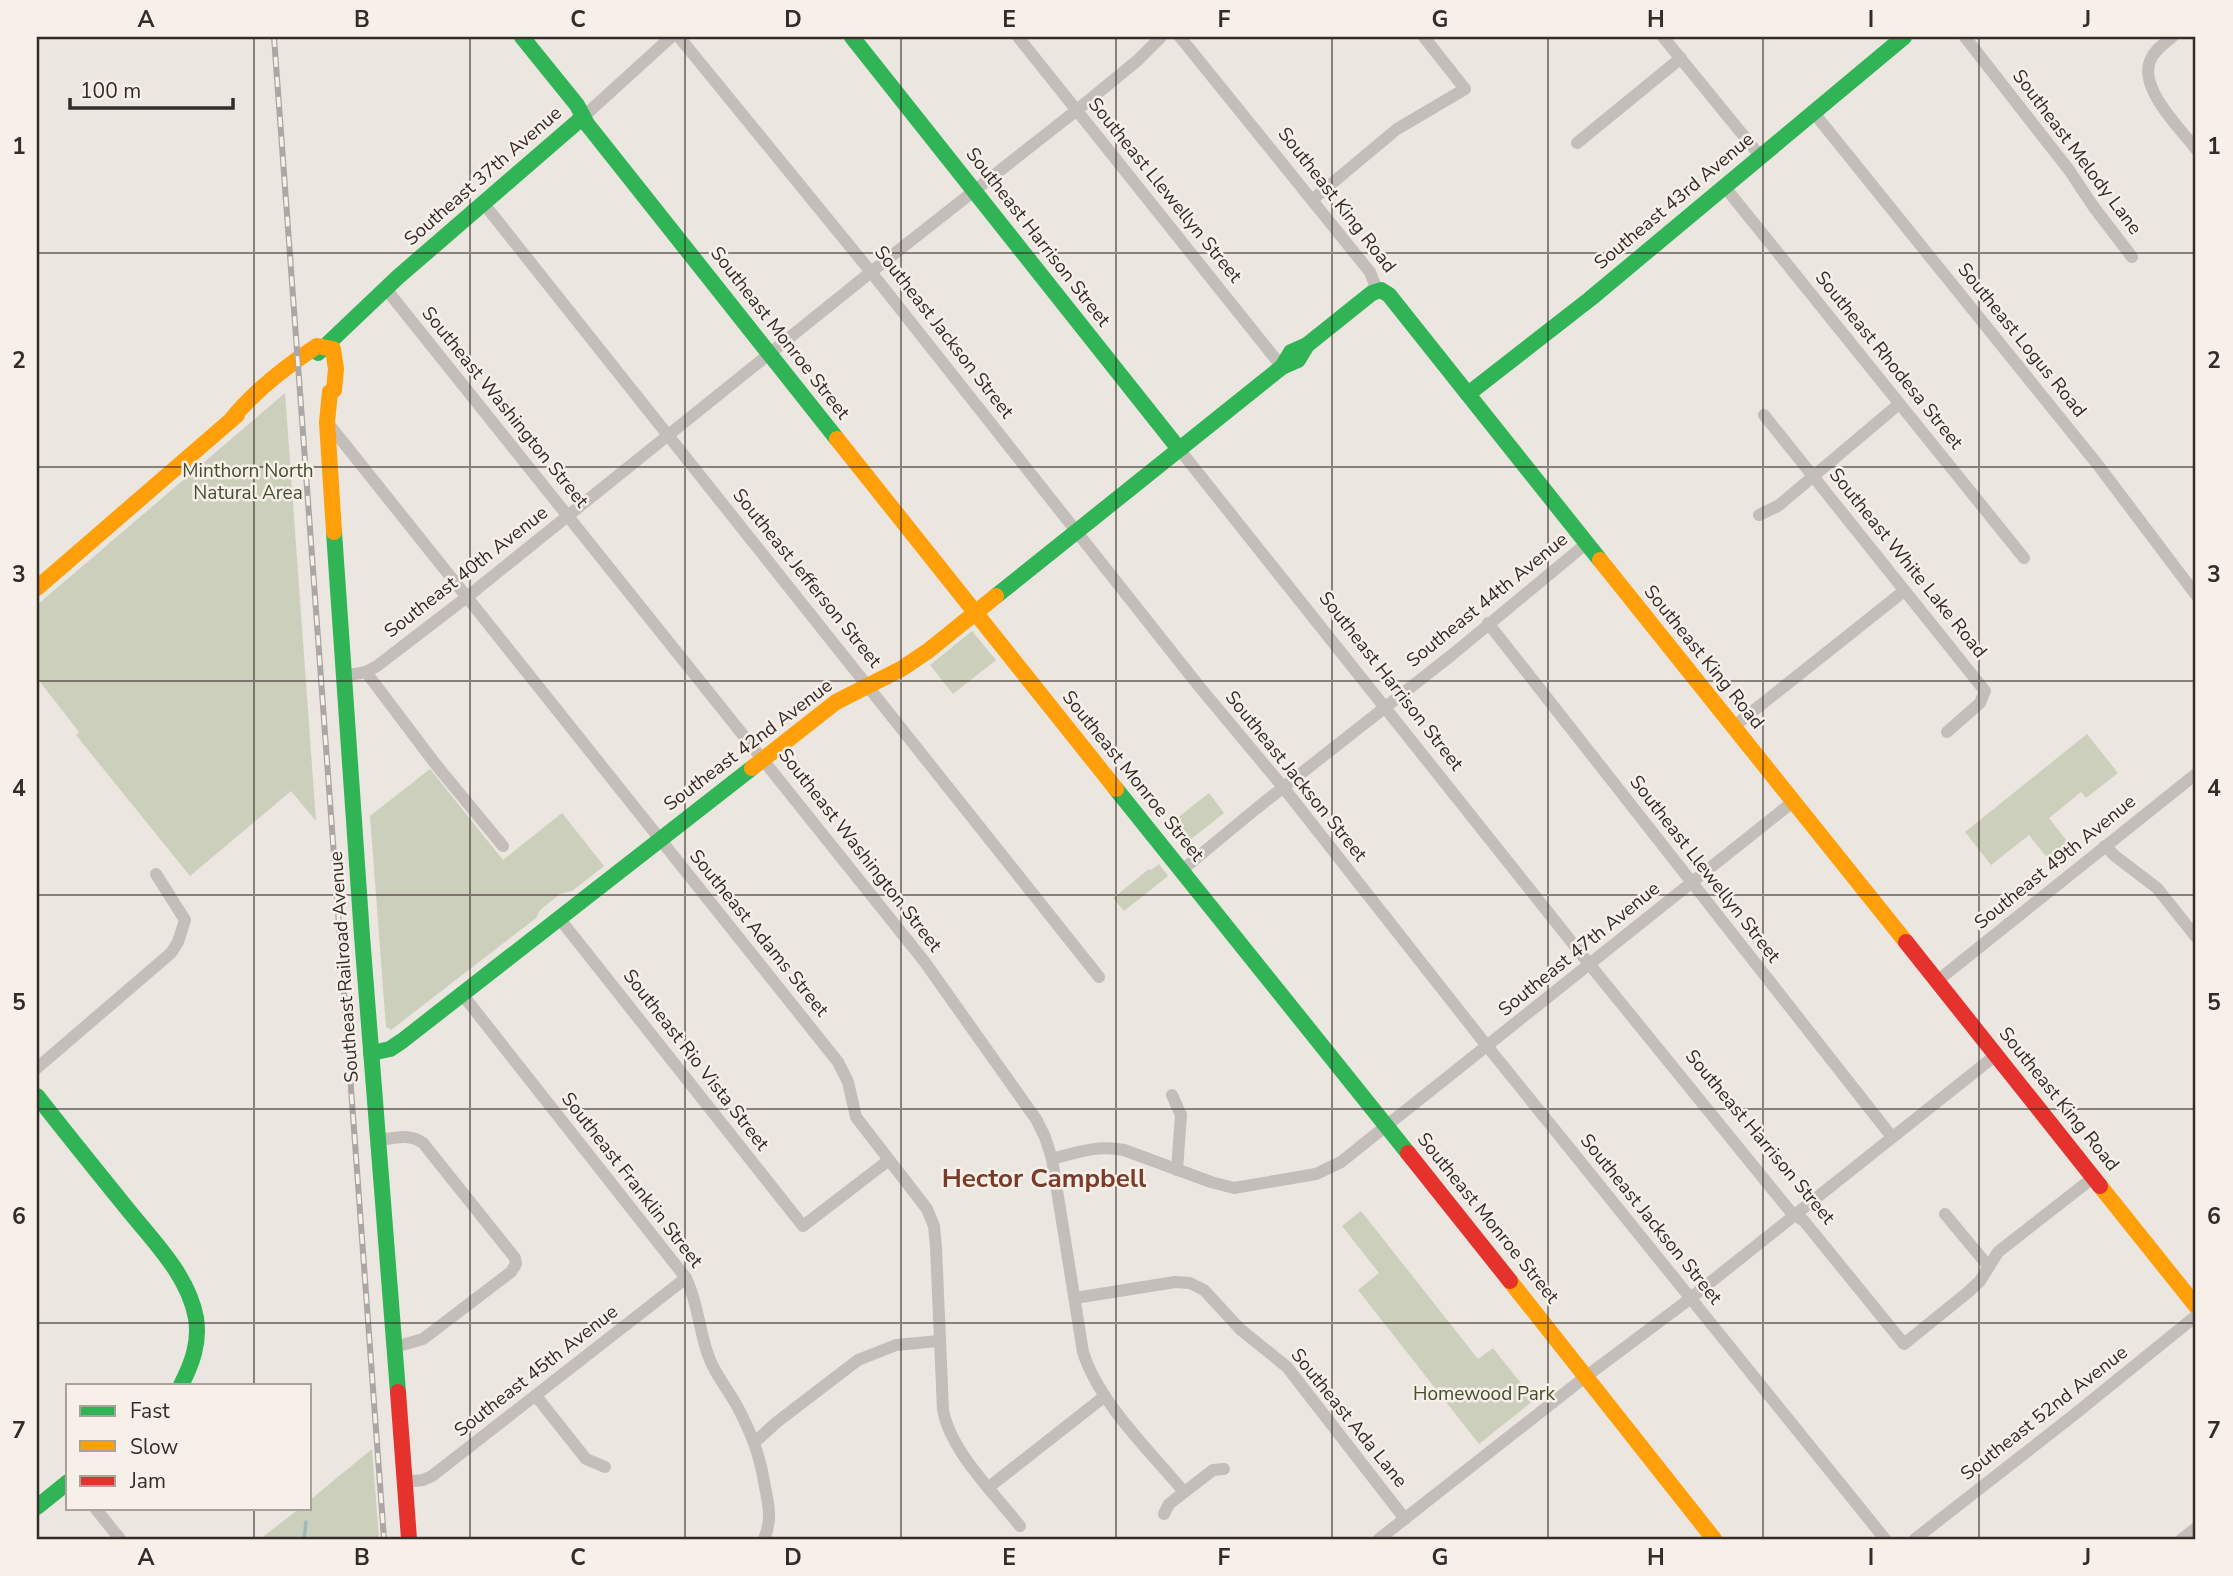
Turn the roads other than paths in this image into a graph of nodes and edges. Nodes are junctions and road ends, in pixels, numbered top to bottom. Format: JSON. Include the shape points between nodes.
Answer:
{"nodes":[{"id":1,"x":522,"y":37,"type":"edge"},
{"id":2,"x":671,"y":37,"type":"edge"},
{"id":3,"x":678,"y":37,"type":"edge"},
{"id":4,"x":852,"y":37,"type":"edge"},
{"id":5,"x":1018,"y":37,"type":"edge"},
{"id":6,"x":1161,"y":37,"type":"edge"},
{"id":7,"x":1180,"y":37,"type":"edge"},
{"id":8,"x":1424,"y":37,"type":"edge"},
{"id":9,"x":1663,"y":37,"type":"edge"},
{"id":10,"x":1904,"y":37,"type":"edge"},
{"id":11,"x":1965,"y":37,"type":"edge"},
{"id":12,"x":2172,"y":37,"type":"edge"},
{"id":13,"x":1681,"y":58,"type":"junction"},
{"id":14,"x":1077,"y":110,"type":"junction"},
{"id":15,"x":1814,"y":113,"type":"junction"},
{"id":16,"x":583,"y":117,"type":"junction"},
{"id":17,"x":1577,"y":143,"type":"dead end"},
{"id":18,"x":2196,"y":149,"type":"edge"},
{"id":19,"x":1761,"y":157,"type":"junction"},
{"id":20,"x":1724,"y":187,"type":"junction"},
{"id":21,"x":974,"y":192,"type":"junction"},
{"id":22,"x":1312,"y":200,"type":"junction"},
{"id":23,"x":484,"y":204,"type":"junction"},
{"id":24,"x":2132,"y":257,"type":"dead end"},
{"id":25,"x":871,"y":272,"type":"junction"},
{"id":26,"x":386,"y":289,"type":"junction"},
{"id":27,"x":1377,"y":290,"type":"junction"},
{"id":28,"x":323,"y":346,"type":"junction"},
{"id":29,"x":770,"y":353,"type":"junction"},
{"id":30,"x":1282,"y":367,"type":"junction"},
{"id":31,"x":1468,"y":394,"type":"junction"},
{"id":32,"x":1899,"y":404,"type":"junction"},
{"id":33,"x":1764,"y":415,"type":"dead end"},
{"id":34,"x":327,"y":422,"type":"junction"},
{"id":35,"x":669,"y":436,"type":"junction"},
{"id":36,"x":1179,"y":449,"type":"junction"},
{"id":37,"x":1813,"y":476,"type":"junction"},
{"id":38,"x":1759,"y":515,"type":"dead end"},
{"id":39,"x":568,"y":516,"type":"junction"},
{"id":40,"x":1076,"y":530,"type":"junction"},
{"id":41,"x":1587,"y":543,"type":"junction"},
{"id":42,"x":2024,"y":558,"type":"dead end"},
{"id":43,"x":37,"y":588,"type":"edge"},
{"id":44,"x":1904,"y":592,"type":"junction"},
{"id":45,"x":2196,"y":595,"type":"edge"},
{"id":46,"x":467,"y":597,"type":"junction"},
{"id":47,"x":975,"y":612,"type":"junction"},
{"id":48,"x":1488,"y":623,"type":"junction"},
{"id":49,"x":366,"y":672,"type":"junction"},
{"id":50,"x":344,"y":676,"type":"junction"},
{"id":51,"x":868,"y":685,"type":"junction"},
{"id":52,"x":1385,"y":708,"type":"junction"},
{"id":53,"x":1734,"y":727,"type":"junction"},
{"id":54,"x":1947,"y":732,"type":"dead end"},
{"id":55,"x":762,"y":758,"type":"junction"},
{"id":56,"x":2196,"y":774,"type":"edge"},
{"id":57,"x":1283,"y":787,"type":"junction"},
{"id":58,"x":1794,"y":802,"type":"junction"},
{"id":59,"x":659,"y":839,"type":"junction"},
{"id":60,"x":503,"y":846,"type":"dead end"},
{"id":61,"x":2105,"y":846,"type":"junction"},
{"id":62,"x":1182,"y":870,"type":"junction"},
{"id":63,"x":156,"y":874,"type":"dead end"},
{"id":64,"x":1692,"y":883,"type":"junction"},
{"id":65,"x":559,"y":918,"type":"junction"},
{"id":66,"x":2196,"y":937,"type":"edge"},
{"id":67,"x":1590,"y":965,"type":"junction"},
{"id":68,"x":1099,"y":977,"type":"dead end"},
{"id":69,"x":1937,"y":981,"type":"junction"},
{"id":70,"x":462,"y":993,"type":"junction"},
{"id":71,"x":1487,"y":1046,"type":"junction"},
{"id":72,"x":372,"y":1053,"type":"junction"},
{"id":73,"x":1996,"y":1055,"type":"junction"},
{"id":74,"x":37,"y":1068,"type":"edge"},
{"id":75,"x":1172,"y":1095,"type":"dead end"},
{"id":76,"x":37,"y":1096,"type":"edge"},
{"id":77,"x":1386,"y":1125,"type":"junction"},
{"id":78,"x":1892,"y":1137,"type":"junction"},
{"id":79,"x":379,"y":1140,"type":"junction"},
{"id":80,"x":1052,"y":1159,"type":"junction"},
{"id":81,"x":890,"y":1160,"type":"junction"},
{"id":82,"x":1177,"y":1170,"type":"junction"},
{"id":83,"x":2094,"y":1177,"type":"junction"},
{"id":84,"x":1945,"y":1214,"type":"dead end"},
{"id":85,"x":1793,"y":1215,"type":"junction"},
{"id":86,"x":1989,"y":1267,"type":"junction"},
{"id":87,"x":687,"y":1278,"type":"junction"},
{"id":88,"x":1075,"y":1298,"type":"junction"},
{"id":89,"x":1690,"y":1298,"type":"junction"},
{"id":90,"x":2196,"y":1306,"type":"edge"},
{"id":91,"x":2196,"y":1315,"type":"edge"},
{"id":92,"x":939,"y":1341,"type":"junction"},
{"id":93,"x":395,"y":1348,"type":"junction"},
{"id":94,"x":1587,"y":1377,"type":"junction"},
{"id":95,"x":181,"y":1384,"type":"edge"},
{"id":96,"x":536,"y":1396,"type":"junction"},
{"id":97,"x":1105,"y":1396,"type":"junction"},
{"id":98,"x":755,"y":1442,"type":"junction"},
{"id":99,"x":604,"y":1467,"type":"dead end"},
{"id":100,"x":1224,"y":1469,"type":"dead end"},
{"id":101,"x":405,"y":1482,"type":"junction"},
{"id":102,"x":66,"y":1484,"type":"edge"},
{"id":103,"x":989,"y":1487,"type":"junction"},
{"id":104,"x":1184,"y":1492,"type":"junction"},
{"id":105,"x":37,"y":1507,"type":"edge"},
{"id":106,"x":97,"y":1510,"type":"edge"},
{"id":107,"x":1164,"y":1514,"type":"dead end"},
{"id":108,"x":1405,"y":1518,"type":"junction"},
{"id":109,"x":1020,"y":1526,"type":"dead end"},
{"id":110,"x":2196,"y":1528,"type":"edge"},
{"id":111,"x":767,"y":1534,"type":"edge"},
{"id":112,"x":120,"y":1539,"type":"edge"},
{"id":113,"x":409,"y":1539,"type":"edge"},
{"id":114,"x":1379,"y":1539,"type":"edge"},
{"id":115,"x":1714,"y":1539,"type":"edge"},
{"id":116,"x":1885,"y":1539,"type":"edge"},
{"id":117,"x":1914,"y":1539,"type":"edge"},
{"id":118,"x":2182,"y":1539,"type":"edge"}],
"edges":[{"from":1,"to":16,"type":"street","name":"Southeast Monroe Street"},
{"from":2,"to":16,"type":"street","name":"Southeast 37th Avenue"},
{"from":3,"to":25,"type":"street","name":"Southeast Jackson Street"},
{"from":4,"to":21,"type":"street","name":"Southeast Harrison Street"},
{"from":5,"to":14,"type":"street","name":"Southeast Llewellyn Street"},
{"from":6,"to":14,"type":"street","name":"Southeast 40th Avenue"},
{"from":7,"to":22,"type":"street","name":"Southeast King Road"},
{"from":8,"to":22,"type":"street","via":[[1465,89],[1397,129]]},
{"from":9,"to":13,"type":"street"},
{"from":10,"to":15,"type":"street","name":"Southeast 43rd Avenue"},
{"from":11,"to":24,"type":"street","name":"Southeast Melody Lane"},
{"from":12,"to":18,"type":"street","via":[[2150,58],[2149,84]]},
{"from":13,"to":17,"type":"street"},
{"from":13,"to":19,"type":"street"},
{"from":14,"to":21,"type":"street","name":"Southeast 40th Avenue"},
{"from":14,"to":30,"type":"street","name":"Southeast Llewellyn Street"},
{"from":15,"to":19,"type":"street","name":"Southeast 43rd Avenue"},
{"from":15,"to":45,"type":"street","name":"Southeast Logus Road","via":[[2098,465]]},
{"from":16,"to":23,"type":"street","name":"Southeast 37th Avenue"},
{"from":16,"to":29,"type":"street","name":"Southeast Monroe Street"},
{"from":19,"to":20,"type":"street","name":"Southeast 43rd Avenue"},
{"from":20,"to":31,"type":"street","name":"Southeast 43rd Avenue"},
{"from":20,"to":32,"type":"street","name":"Southeast Rhodesa Street"},
{"from":21,"to":25,"type":"street","name":"Southeast 40th Avenue"},
{"from":21,"to":36,"type":"street","name":"Southeast Harrison Street"},
{"from":22,"to":27,"type":"street","name":"Southeast King Road","via":[[1370,272]]},
{"from":23,"to":26,"type":"street","name":"Southeast 37th Avenue"},
{"from":23,"to":35,"type":"street","name":"Southeast Jefferson Street"},
{"from":25,"to":29,"type":"street","name":"Southeast 40th Avenue"},
{"from":25,"to":40,"type":"street","name":"Southeast Jackson Street"},
{"from":26,"to":28,"type":"street","name":"Southeast 37th Avenue"},
{"from":26,"to":39,"type":"street","name":"Southeast Washington Street"},
{"from":27,"to":30,"type":"street","name":"Southeast 42nd Avenue","via":[[1307,345],[1285,356]]},
{"from":27,"to":31,"type":"street","name":"Southeast King Road","via":[[1388,294]]},
{"from":28,"to":34,"type":"street","name":"Southeast Railroad Avenue","via":[[332,349],[336,363]]},
{"from":28,"to":43,"type":"street","name":"Southeast 37th Avenue","via":[[279,372],[243,403],[231,420]]},
{"from":29,"to":35,"type":"street","name":"Southeast 40th Avenue"},
{"from":29,"to":47,"type":"street","name":"Southeast Monroe Street"},
{"from":30,"to":36,"type":"street","name":"Southeast 42nd Avenue"},
{"from":31,"to":41,"type":"street","name":"Southeast King Road"},
{"from":32,"to":37,"type":"street"},
{"from":32,"to":42,"type":"street","name":"Southeast Rhodesa Street"},
{"from":33,"to":37,"type":"street","name":"Southeast White Lake Road"},
{"from":34,"to":46,"type":"street","name":"Southeast Adams Street"},
{"from":34,"to":50,"type":"street","name":"Southeast Railroad Avenue"},
{"from":35,"to":39,"type":"street","name":"Southeast 40th Avenue"},
{"from":35,"to":51,"type":"street","name":"Southeast Jefferson Street"},
{"from":36,"to":40,"type":"street","name":"Southeast 42nd Avenue"},
{"from":36,"to":52,"type":"street","name":"Southeast Harrison Street"},
{"from":37,"to":38,"type":"street","via":[[1778,506]]},
{"from":37,"to":44,"type":"street","name":"Southeast White Lake Road"},
{"from":39,"to":46,"type":"street","name":"Southeast 40th Avenue"},
{"from":39,"to":55,"type":"street","name":"Southeast Washington Street"},
{"from":40,"to":47,"type":"street","name":"Southeast 42nd Avenue"},
{"from":40,"to":57,"type":"street","name":"Southeast Jackson Street"},
{"from":41,"to":48,"type":"street","name":"Southeast 44th Avenue"},
{"from":41,"to":53,"type":"street","name":"Southeast King Road"},
{"from":44,"to":53,"type":"street"},
{"from":44,"to":54,"type":"street","name":"Southeast White Lake Road","via":[[1985,691],[1980,703]]},
{"from":46,"to":49,"type":"street","name":"Southeast 40th Avenue"},
{"from":46,"to":59,"type":"street","name":"Southeast Adams Street"},
{"from":47,"to":51,"type":"street","name":"Southeast 42nd Avenue","via":[[909,665]]},
{"from":47,"to":62,"type":"street","name":"Southeast Monroe Street"},
{"from":48,"to":52,"type":"street","name":"Southeast 44th Avenue"},
{"from":48,"to":64,"type":"street","name":"Southeast Llewellyn Street"},
{"from":49,"to":50,"type":"street","name":"Southeast 40th Avenue"},
{"from":49,"to":60,"type":"street"},
{"from":50,"to":72,"type":"street","name":"Southeast Railroad Avenue"},
{"from":51,"to":55,"type":"street","name":"Southeast 42nd Avenue","via":[[836,702]]},
{"from":51,"to":68,"type":"street","name":"Southeast Jefferson Street"},
{"from":52,"to":57,"type":"street","name":"Southeast 44th Avenue"},
{"from":52,"to":67,"type":"street","name":"Southeast Harrison Street"},
{"from":53,"to":58,"type":"street","name":"Southeast King Road"},
{"from":55,"to":59,"type":"street","name":"Southeast 42nd Avenue"},
{"from":55,"to":80,"type":"street","name":"Southeast Washington Street","via":[[924,961],[1036,1119]]},
{"from":56,"to":61,"type":"street","name":"Southeast 49th Avenue"},
{"from":57,"to":62,"type":"street","name":"Southeast 44th Avenue"},
{"from":57,"to":71,"type":"street","name":"Southeast Jackson Street"},
{"from":58,"to":64,"type":"street","name":"Southeast 47th Avenue"},
{"from":58,"to":69,"type":"street","name":"Southeast King Road"},
{"from":59,"to":65,"type":"street","name":"Southeast 42nd Avenue"},
{"from":59,"to":81,"type":"street","name":"Southeast Adams Street","via":[[838,1062],[856,1117]]},
{"from":61,"to":66,"type":"street","via":[[2157,888]]},
{"from":61,"to":69,"type":"street","name":"Southeast 49th Avenue"},
{"from":62,"to":77,"type":"street","name":"Southeast Monroe Street"},
{"from":63,"to":74,"type":"street","via":[[185,920],[178,942],[171,953]]},
{"from":64,"to":67,"type":"street","name":"Southeast 47th Avenue"},
{"from":64,"to":78,"type":"street","name":"Southeast Llewellyn Street"},
{"from":65,"to":70,"type":"street","name":"Southeast 42nd Avenue"},
{"from":65,"to":81,"type":"street","name":"Southeast Rio Vista Street","via":[[803,1226]]},
{"from":67,"to":71,"type":"street","name":"Southeast 47th Avenue"},
{"from":67,"to":85,"type":"street","name":"Southeast Harrison Street"},
{"from":69,"to":73,"type":"street","name":"Southeast King Road"},
{"from":70,"to":72,"type":"street","name":"Southeast 42nd Avenue","via":[[395,1047]]},
{"from":70,"to":87,"type":"street","name":"Southeast Franklin Street"},
{"from":71,"to":77,"type":"street","name":"Southeast 47th Avenue"},
{"from":71,"to":89,"type":"street","name":"Southeast Jackson Street"},
{"from":72,"to":79,"type":"street","name":"Southeast Railroad Avenue"},
{"from":73,"to":78,"type":"street"},
{"from":73,"to":83,"type":"street","name":"Southeast King Road"},
{"from":75,"to":82,"type":"street","via":[[1181,1115]]},
{"from":76,"to":95,"type":"street","via":[[187,1287],[197,1328],[193,1356]]},
{"from":77,"to":82,"type":"street","name":"Southeast 47th Avenue","via":[[1341,1162],[1316,1174],[1234,1188]]},
{"from":77,"to":94,"type":"street","name":"Southeast Monroe Street"},
{"from":78,"to":85,"type":"street"},
{"from":79,"to":93,"type":"street","name":"Southeast Railroad Avenue"},
{"from":79,"to":93,"type":"street","via":[[405,1136],[423,1143],[516,1264],[423,1339]]},
{"from":80,"to":82,"type":"street","name":"Southeast 47th Avenue","via":[[1109,1147]]},
{"from":80,"to":88,"type":"street","name":"Southeast Washington Street"},
{"from":81,"to":92,"type":"street","name":"Southeast Adams Street","via":[[927,1209],[933,1226]]},
{"from":83,"to":86,"type":"street","via":[[1998,1252]]},
{"from":83,"to":90,"type":"street","name":"Southeast King Road"},
{"from":84,"to":86,"type":"street"},
{"from":85,"to":86,"type":"street","name":"Southeast Harrison Street","via":[[1804,1221],[1904,1344],[1967,1293]]},
{"from":85,"to":89,"type":"street"},
{"from":87,"to":96,"type":"street","name":"Southeast 45th Avenue"},
{"from":87,"to":98,"type":"street","name":"Southeast Franklin Street","via":[[710,1359]]},
{"from":88,"to":97,"type":"street","name":"Southeast Washington Street","via":[[1083,1352]]},
{"from":88,"to":108,"type":"street","name":"Southeast Ada Lane","via":[[1175,1282],[1203,1290],[1240,1329],[1287,1367]]},
{"from":89,"to":94,"type":"street"},
{"from":89,"to":116,"type":"street","name":"Southeast Jackson Street"},
{"from":91,"to":117,"type":"street","name":"Southeast 52nd Avenue"},
{"from":92,"to":98,"type":"street","via":[[896,1345],[858,1360]]},
{"from":92,"to":103,"type":"street","name":"Southeast Adams Street","via":[[947,1429]]},
{"from":93,"to":101,"type":"street","name":"Southeast Railroad Avenue"},
{"from":94,"to":108,"type":"street"},
{"from":94,"to":115,"type":"street","name":"Southeast Monroe Street"},
{"from":96,"to":99,"type":"street","via":[[586,1459]]},
{"from":96,"to":101,"type":"street","name":"Southeast 45th Avenue","via":[[432,1476]]},
{"from":97,"to":103,"type":"street"},
{"from":97,"to":104,"type":"street","name":"Southeast Washington Street"},
{"from":98,"to":111,"type":"street","name":"Southeast Franklin Street","via":[[769,1510]]},
{"from":100,"to":104,"type":"street","via":[[1213,1470]]},
{"from":101,"to":113,"type":"street","name":"Southeast Railroad Avenue"},
{"from":102,"to":105,"type":"street"},
{"from":103,"to":109,"type":"street","name":"Southeast Adams Street"},
{"from":104,"to":107,"type":"street"},
{"from":106,"to":112,"type":"street"},
{"from":108,"to":114,"type":"street"},
{"from":110,"to":118,"type":"street"}]}
